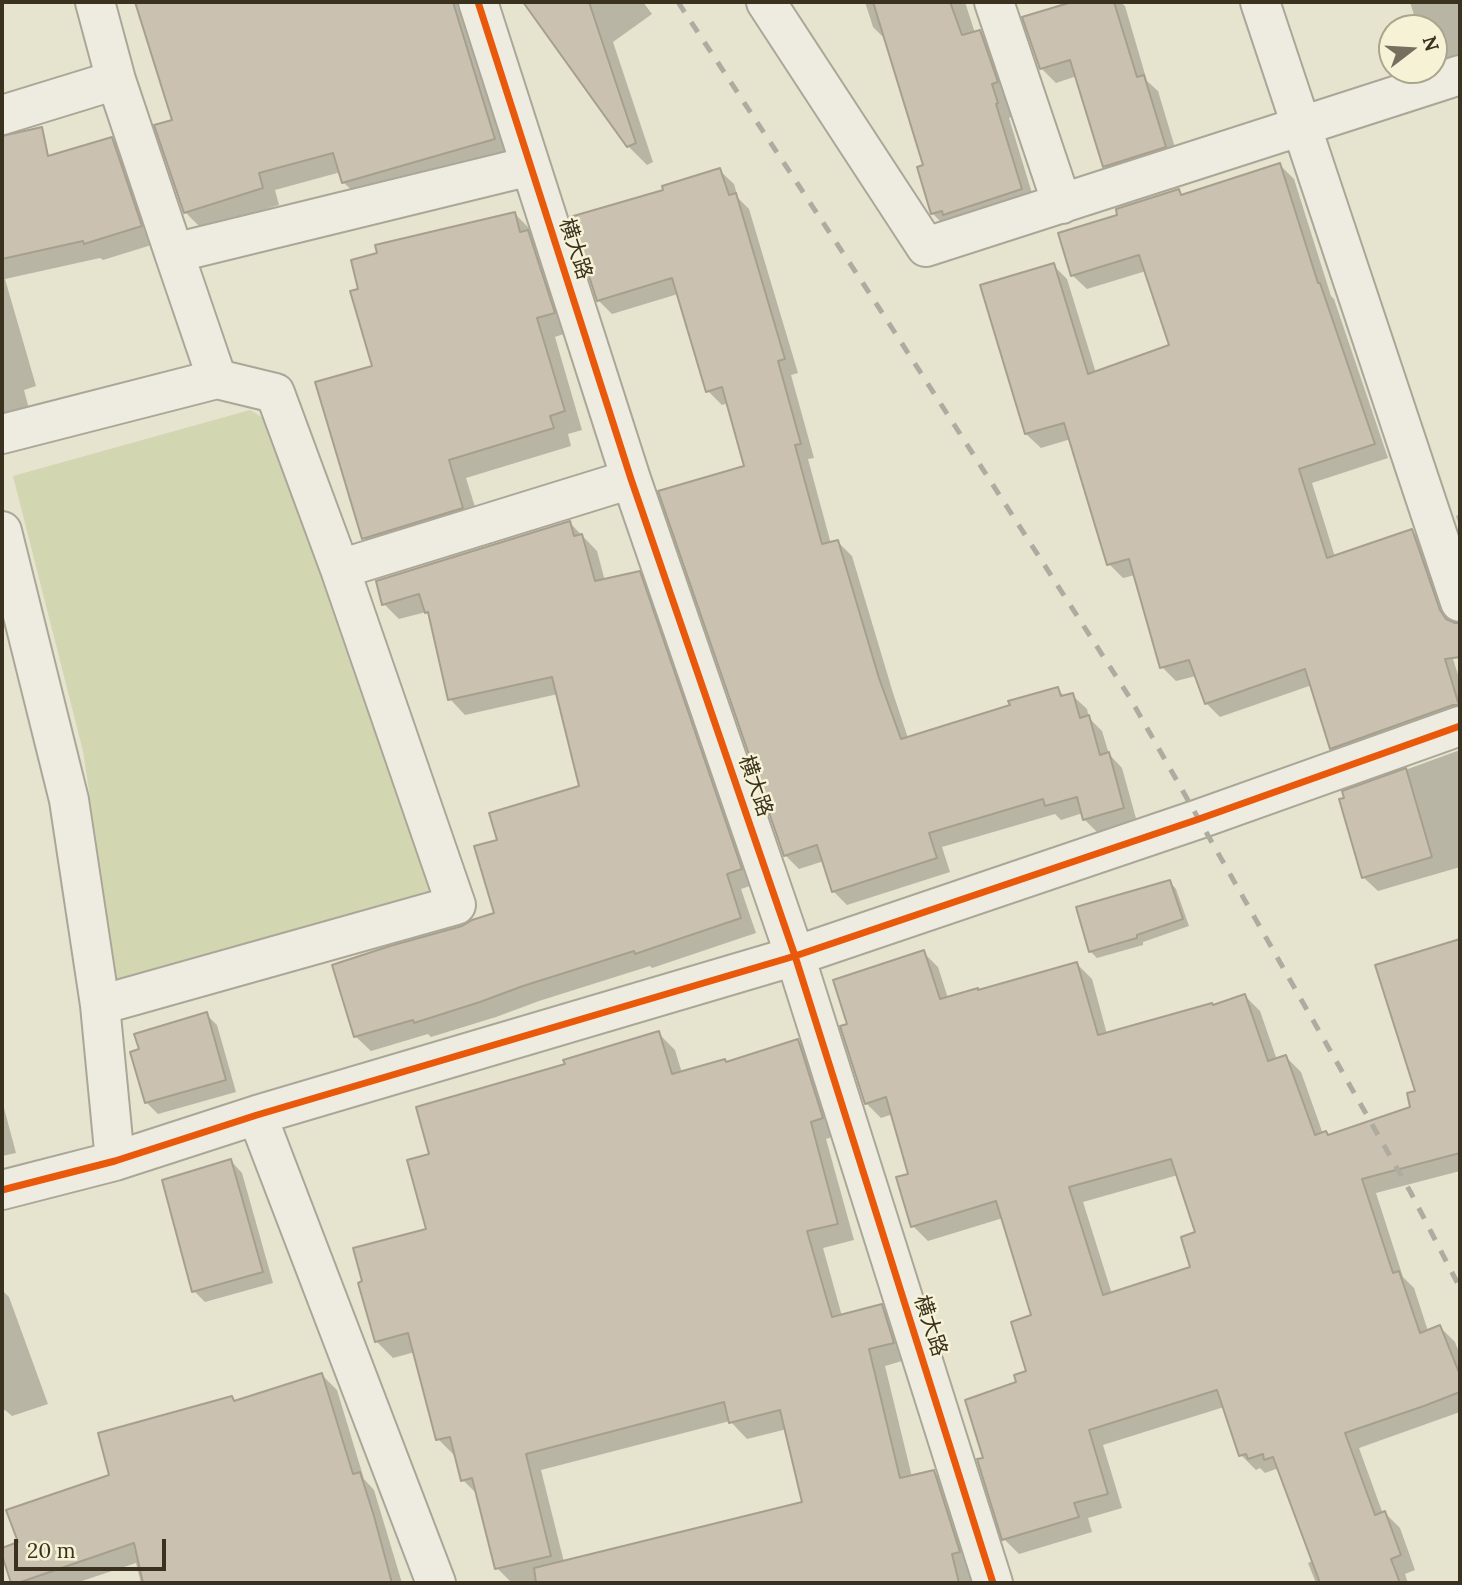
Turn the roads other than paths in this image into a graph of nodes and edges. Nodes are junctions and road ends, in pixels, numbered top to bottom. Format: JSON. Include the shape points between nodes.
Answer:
{"nodes":[{"id":1,"x":94,"y":2,"type":"edge"},
{"id":2,"x":478,"y":2,"type":"edge"},
{"id":3,"x":766,"y":2,"type":"edge"},
{"id":4,"x":994,"y":2,"type":"edge"},
{"id":5,"x":1261,"y":2,"type":"edge"},
{"id":6,"x":1460,"y":75,"type":"edge"},
{"id":7,"x":116,"y":80,"type":"junction"},
{"id":8,"x":2,"y":115,"type":"edge"},
{"id":9,"x":1302,"y":127,"type":"junction"},
{"id":10,"x":530,"y":166,"type":"junction"},
{"id":11,"x":1062,"y":204,"type":"junction"},
{"id":12,"x":174,"y":253,"type":"junction"},
{"id":13,"x":217,"y":379,"type":"junction"},
{"id":14,"x":2,"y":434,"type":"edge"},
{"id":15,"x":631,"y":479,"type":"junction"},
{"id":16,"x":2,"y":531,"type":"edge"},
{"id":17,"x":340,"y":569,"type":"junction"},
{"id":18,"x":1460,"y":602,"type":"edge"},
{"id":19,"x":1460,"y":726,"type":"edge"},
{"id":20,"x":795,"y":956,"type":"junction"},
{"id":21,"x":100,"y":1005,"type":"junction"},
{"id":22,"x":257,"y":1115,"type":"junction"},
{"id":23,"x":115,"y":1161,"type":"junction"},
{"id":24,"x":2,"y":1189,"type":"edge"},
{"id":25,"x":436,"y":1583,"type":"edge"},
{"id":26,"x":993,"y":1583,"type":"edge"}],
"edges":[{"from":1,"to":7,"type":"street"},
{"from":2,"to":10,"type":"street","name":"横大路"},
{"from":3,"to":11,"type":"street","via":[[926,247]]},
{"from":4,"to":11,"type":"street"},
{"from":5,"to":9,"type":"street"},
{"from":6,"to":9,"type":"street"},
{"from":7,"to":8,"type":"street"},
{"from":7,"to":12,"type":"street"},
{"from":9,"to":11,"type":"street"},
{"from":9,"to":18,"type":"street"},
{"from":10,"to":12,"type":"street"},
{"from":10,"to":15,"type":"street","name":"横大路"},
{"from":12,"to":13,"type":"street"},
{"from":13,"to":14,"type":"street"},
{"from":13,"to":17,"type":"street","via":[[275,393]]},
{"from":15,"to":17,"type":"street"},
{"from":15,"to":20,"type":"street","name":"横大路"},
{"from":16,"to":21,"type":"street","via":[[69,800]]},
{"from":17,"to":21,"type":"street","via":[[456,905]]},
{"from":19,"to":20,"type":"street"},
{"from":20,"to":22,"type":"street"},
{"from":20,"to":26,"type":"street","name":"横大路"},
{"from":21,"to":23,"type":"street"},
{"from":22,"to":23,"type":"street"},
{"from":22,"to":25,"type":"street"},
{"from":23,"to":24,"type":"street"}]}
